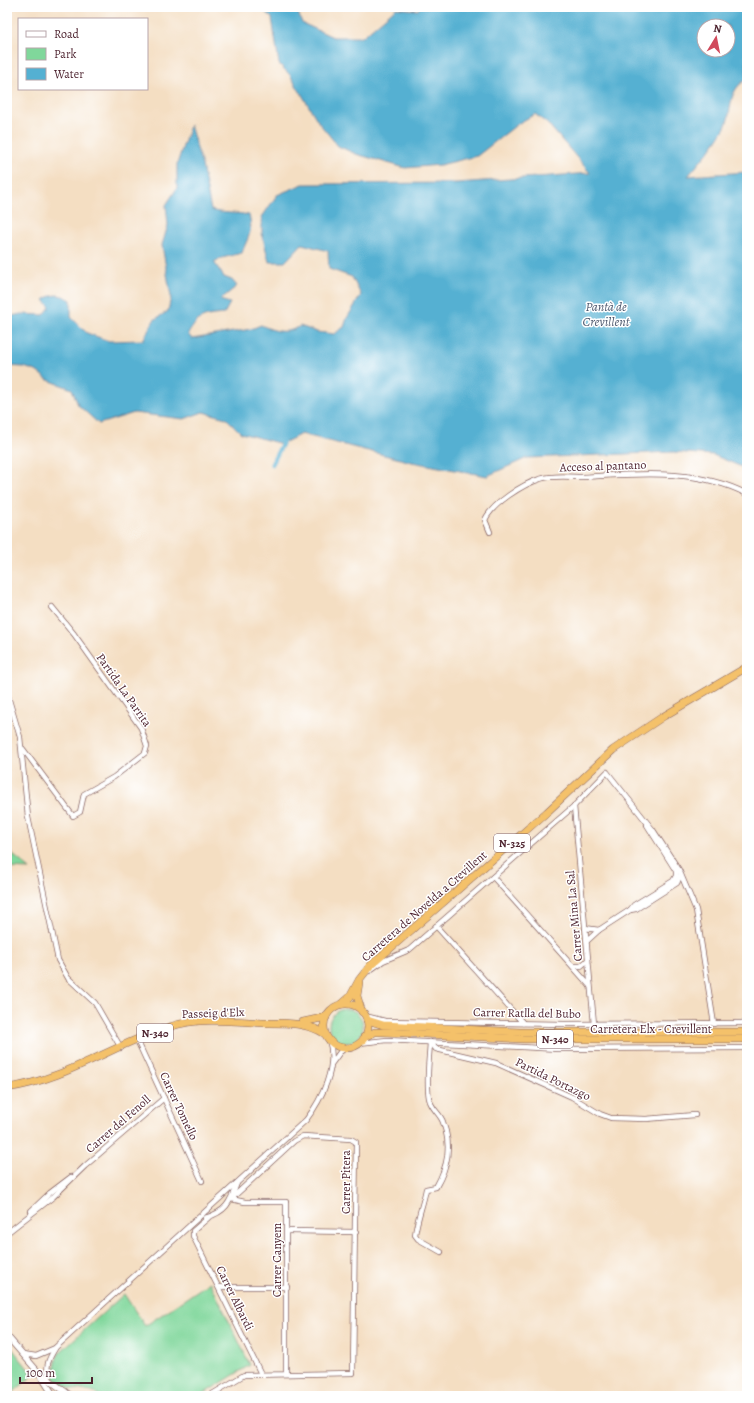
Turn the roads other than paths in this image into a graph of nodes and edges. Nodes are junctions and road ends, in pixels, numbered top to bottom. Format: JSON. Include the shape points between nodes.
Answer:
{"nodes":[{"id":1,"x":747,"y":494,"type":"edge"},
{"id":2,"x":490,"y":532,"type":"dead end"},
{"id":3,"x":52,"y":607,"type":"dead end"},
{"id":4,"x":747,"y":667,"type":"edge"},
{"id":5,"x":7,"y":693,"type":"edge"},
{"id":6,"x":22,"y":747,"type":"junction"},
{"id":7,"x":574,"y":806,"type":"junction"},
{"id":8,"x":678,"y":876,"type":"junction"},
{"id":9,"x":493,"y":877,"type":"junction"},
{"id":10,"x":436,"y":926,"type":"junction"},
{"id":11,"x":586,"y":928,"type":"junction"},
{"id":12,"x":599,"y":930,"type":"junction"},
{"id":13,"x":587,"y":942,"type":"junction"},
{"id":14,"x":588,"y":960,"type":"junction"},
{"id":15,"x":573,"y":966,"type":"junction"},
{"id":16,"x":364,"y":974,"type":"junction"},
{"id":17,"x":591,"y":986,"type":"junction"},
{"id":18,"x":342,"y":1004,"type":"junction"},
{"id":19,"x":365,"y":1016,"type":"junction"},
{"id":20,"x":326,"y":1017,"type":"junction"},
{"id":21,"x":289,"y":1023,"type":"junction"},
{"id":22,"x":523,"y":1023,"type":"junction"},
{"id":23,"x":747,"y":1023,"type":"edge"},
{"id":24,"x":594,"y":1024,"type":"junction"},
{"id":25,"x":714,"y":1024,"type":"junction"},
{"id":26,"x":747,"y":1032,"type":"edge"},
{"id":27,"x":327,"y":1037,"type":"junction"},
{"id":28,"x":364,"y":1037,"type":"junction"},
{"id":29,"x":747,"y":1039,"type":"edge"},
{"id":30,"x":137,"y":1040,"type":"junction"},
{"id":31,"x":430,"y":1042,"type":"junction"},
{"id":32,"x":359,"y":1043,"type":"junction"},
{"id":33,"x":121,"y":1048,"type":"junction"},
{"id":34,"x":347,"y":1048,"type":"junction"},
{"id":35,"x":747,"y":1048,"type":"edge"},
{"id":36,"x":331,"y":1065,"type":"junction"},
{"id":37,"x":7,"y":1087,"type":"edge"},
{"id":38,"x":164,"y":1098,"type":"junction"},
{"id":39,"x":695,"y":1116,"type":"dead end"},
{"id":40,"x":202,"y":1181,"type":"dead end"},
{"id":41,"x":238,"y":1182,"type":"junction"},
{"id":42,"x":231,"y":1199,"type":"junction"},
{"id":43,"x":208,"y":1218,"type":"junction"},
{"id":44,"x":194,"y":1221,"type":"junction"},
{"id":45,"x":287,"y":1231,"type":"junction"},
{"id":46,"x":356,"y":1232,"type":"junction"},
{"id":47,"x":7,"y":1233,"type":"edge"},
{"id":48,"x":441,"y":1252,"type":"dead end"},
{"id":49,"x":219,"y":1287,"type":"junction"},
{"id":50,"x":287,"y":1287,"type":"junction"},
{"id":51,"x":7,"y":1336,"type":"edge"},
{"id":52,"x":56,"y":1347,"type":"junction"},
{"id":53,"x":23,"y":1354,"type":"junction"},
{"id":54,"x":36,"y":1356,"type":"junction"},
{"id":55,"x":32,"y":1363,"type":"junction"},
{"id":56,"x":39,"y":1373,"type":"junction"},
{"id":57,"x":261,"y":1374,"type":"junction"},
{"id":58,"x":286,"y":1374,"type":"junction"},
{"id":59,"x":51,"y":1383,"type":"junction"},
{"id":60,"x":54,"y":1396,"type":"edge"},
{"id":61,"x":71,"y":1396,"type":"edge"},
{"id":62,"x":209,"y":1396,"type":"edge"}],
"edges":[{"from":1,"to":2,"type":"street","name":"Acceso al pantano","via":[[728,484],[696,477],[631,475],[540,479],[508,495],[488,513],[485,520]]},
{"from":3,"to":6,"type":"street","name":"Partida La Parrita","via":[[141,728],[147,746],[145,753],[114,777],[84,794],[80,812],[73,816]]},
{"from":4,"to":16,"type":"highway","name":"Carretera de Novelda a Crevillent","number":"N-325","via":[[664,716],[613,750],[548,812],[379,958]]},
{"from":5,"to":6,"type":"street","name":"Partida La Parrita"},
{"from":6,"to":33,"type":"street","name":"Partida La Parrita","via":[[28,817],[58,960],[68,978],[95,1003]]},
{"from":7,"to":8,"type":"street","via":[[607,772],[647,824]]},
{"from":7,"to":9,"type":"street"},
{"from":7,"to":11,"type":"street","name":"Carrer Mina La Sal"},
{"from":8,"to":12,"type":"street","via":[[677,883]]},
{"from":8,"to":25,"type":"street","via":[[696,910]]},
{"from":9,"to":10,"type":"street"},
{"from":9,"to":15,"type":"street"},
{"from":10,"to":16,"type":"street","via":[[409,950]]},
{"from":10,"to":22,"type":"street"},
{"from":11,"to":12,"type":"street"},
{"from":11,"to":13,"type":"street","name":"Carrer Mina La Sal"},
{"from":12,"to":13,"type":"street"},
{"from":13,"to":14,"type":"street","name":"Carrer Mina La Sal"},
{"from":14,"to":15,"type":"street","via":[[582,966]]},
{"from":14,"to":17,"type":"street","name":"Carrer Mina La Sal"},
{"from":15,"to":17,"type":"street"},
{"from":16,"to":18,"type":"highway","name":"Carretera de Novelda a Crevillent","number":"N-325"},
{"from":16,"to":19,"type":"highway","name":"Carretera de Novelda a Crevillent","number":"N-325","via":[[357,992]]},
{"from":17,"to":24,"type":"street","name":"Carrer Mina La Sal"},
{"from":18,"to":19,"type":"highway","number":"N-340","via":[[353,1006]]},
{"from":18,"to":20,"type":"highway","number":"N-340","via":[[330,1011]]},
{"from":19,"to":22,"type":"street","name":"Carrer Ratlla del Bubo","via":[[385,1021]]},
{"from":19,"to":26,"type":"highway","name":"Carretera Elx - Crevillent","number":"N-340","via":[[383,1025],[520,1032]]},
{"from":19,"to":28,"type":"highway","via":[[367,1029]]},
{"from":20,"to":21,"type":"highway","number":"N-340","via":[[309,1022]]},
{"from":20,"to":27,"type":"highway"},
{"from":21,"to":27,"type":"highway","number":"N-340","via":[[310,1026]]},
{"from":21,"to":30,"type":"highway","name":"Passeig d'Elx","number":"N-340","via":[[190,1022],[169,1026]]},
{"from":22,"to":24,"type":"street","name":"Carrer Ratlla del Bubo"},
{"from":23,"to":25,"type":"street","name":"Carrer Ratlla del Bubo"},
{"from":24,"to":25,"type":"street","name":"Carrer Ratlla del Bubo"},
{"from":27,"to":34,"type":"highway","number":"N-340","via":[[334,1044]]},
{"from":27,"to":36,"type":"street","via":[[332,1052]]},
{"from":28,"to":29,"type":"highway","name":"Carretera Elx - Crevillent","number":"N-340","via":[[375,1032],[384,1032],[524,1039]]},
{"from":28,"to":32,"type":"highway"},
{"from":30,"to":33,"type":"highway","name":"Passeig d'Elx","number":"N-340"},
{"from":30,"to":38,"type":"street","name":"Carrer Tomello"},
{"from":31,"to":32,"type":"street","via":[[387,1040]]},
{"from":31,"to":35,"type":"street","via":[[558,1049]]},
{"from":31,"to":39,"type":"street","name":"Partida Portazgo","via":[[436,1049],[496,1063],[612,1118]]},
{"from":31,"to":48,"type":"street","via":[[430,1099],[433,1109],[443,1121],[448,1162],[436,1187],[426,1189],[416,1235],[418,1239]]},
{"from":32,"to":34,"type":"highway"},
{"from":33,"to":37,"type":"highway","name":"Passeig d'Elx","number":"N-340","via":[[55,1076]]},
{"from":34,"to":36,"type":"street"},
{"from":36,"to":41,"type":"street","via":[[318,1102],[306,1120]]},
{"from":38,"to":40,"type":"street","name":"Carrer Tomello"},
{"from":38,"to":47,"type":"street","name":"Carrer del Fenoll","via":[[50,1193]]},
{"from":41,"to":42,"type":"street"},
{"from":41,"to":44,"type":"street"},
{"from":42,"to":43,"type":"street","via":[[221,1213]]},
{"from":42,"to":45,"type":"street","name":"Carrer Canyem","via":[[245,1202],[286,1202]]},
{"from":42,"to":46,"type":"street","name":"Carrer Pitera","via":[[294,1141],[303,1136],[351,1139],[356,1142]]},
{"from":43,"to":44,"type":"street"},
{"from":43,"to":49,"type":"street","name":"Carrer Albardi","via":[[194,1231],[193,1236]]},
{"from":44,"to":52,"type":"street"},
{"from":45,"to":46,"type":"street"},
{"from":45,"to":50,"type":"street","name":"Carrer Canyem"},
{"from":46,"to":58,"type":"street","name":"Carrer Pitera","via":[[353,1373]]},
{"from":49,"to":50,"type":"street"},
{"from":49,"to":57,"type":"street","name":"Carrer Albardi"},
{"from":50,"to":58,"type":"street","name":"Carrer Canyem"},
{"from":51,"to":53,"type":"street"},
{"from":52,"to":54,"type":"street"},
{"from":52,"to":59,"type":"street","via":[[48,1361]]},
{"from":53,"to":54,"type":"street"},
{"from":53,"to":55,"type":"street"},
{"from":54,"to":55,"type":"street"},
{"from":55,"to":56,"type":"street"},
{"from":56,"to":59,"type":"street"},
{"from":56,"to":60,"type":"street"},
{"from":57,"to":58,"type":"street"},
{"from":57,"to":62,"type":"street","via":[[244,1374]]},
{"from":59,"to":61,"type":"street"}]}
